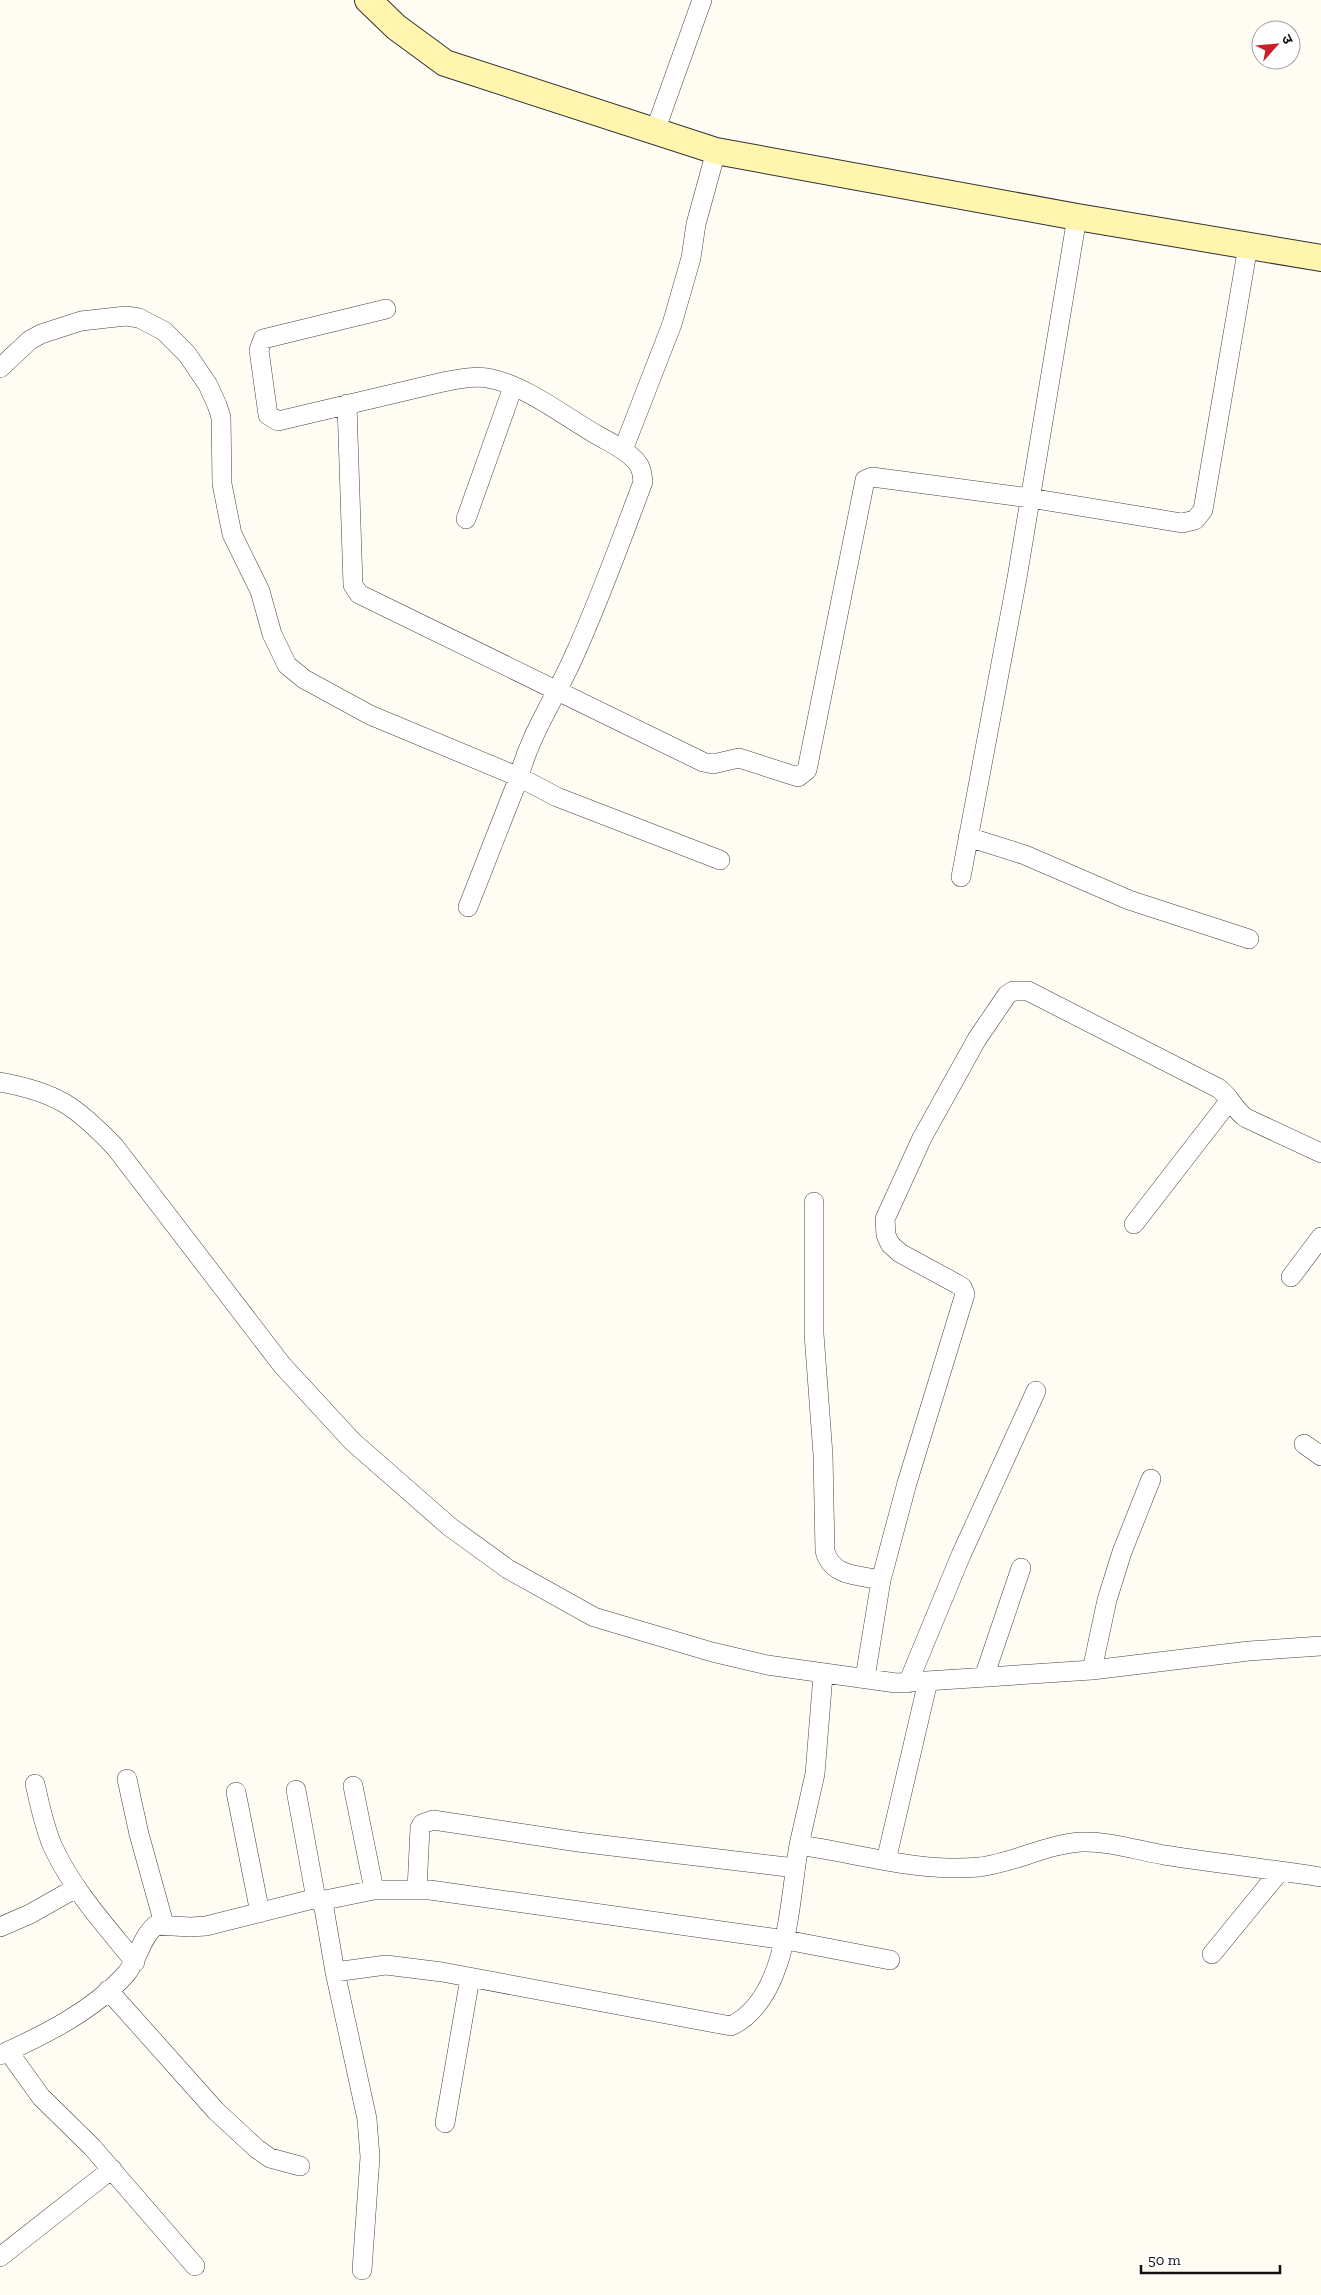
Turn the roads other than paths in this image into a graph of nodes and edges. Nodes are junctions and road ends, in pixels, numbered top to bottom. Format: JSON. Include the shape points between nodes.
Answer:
{"nodes":[{"id":1,"x":368,"y":0,"type":"edge"},
{"id":2,"x":702,"y":0,"type":"edge"},
{"id":3,"x":655,"y":131,"type":"junction"},
{"id":4,"x":716,"y":151,"type":"junction"},
{"id":5,"x":1077,"y":216,"type":"junction"},
{"id":6,"x":1248,"y":246,"type":"junction"},
{"id":7,"x":1321,"y":258,"type":"edge"},
{"id":8,"x":386,"y":308,"type":"dead end"},
{"id":9,"x":0,"y":368,"type":"edge"},
{"id":10,"x":513,"y":387,"type":"junction"},
{"id":11,"x":347,"y":404,"type":"junction"},
{"id":12,"x":623,"y":450,"type":"junction"},
{"id":13,"x":1030,"y":498,"type":"junction"},
{"id":14,"x":466,"y":519,"type":"dead end"},
{"id":15,"x":557,"y":691,"type":"junction"},
{"id":16,"x":518,"y":777,"type":"junction"},
{"id":17,"x":968,"y":838,"type":"junction"},
{"id":18,"x":720,"y":860,"type":"dead end"},
{"id":19,"x":961,"y":877,"type":"dead end"},
{"id":20,"x":468,"y":906,"type":"dead end"},
{"id":21,"x":1249,"y":938,"type":"dead end"},
{"id":22,"x":0,"y":1082,"type":"edge"},
{"id":23,"x":1230,"y":1100,"type":"junction"},
{"id":24,"x":1321,"y":1153,"type":"edge"},
{"id":25,"x":814,"y":1202,"type":"dead end"},
{"id":26,"x":1134,"y":1224,"type":"dead end"},
{"id":27,"x":1321,"y":1238,"type":"edge"},
{"id":28,"x":1291,"y":1277,"type":"dead end"},
{"id":29,"x":1036,"y":1391,"type":"dead end"},
{"id":30,"x":1304,"y":1444,"type":"dead end"},
{"id":31,"x":1321,"y":1456,"type":"edge"},
{"id":32,"x":1151,"y":1479,"type":"dead end"},
{"id":33,"x":1022,"y":1568,"type":"dead end"},
{"id":34,"x":881,"y":1580,"type":"junction"},
{"id":35,"x":1321,"y":1646,"type":"edge"},
{"id":36,"x":1092,"y":1670,"type":"junction"},
{"id":37,"x":823,"y":1674,"type":"junction"},
{"id":38,"x":984,"y":1676,"type":"junction"},
{"id":39,"x":864,"y":1678,"type":"junction"},
{"id":40,"x":928,"y":1681,"type":"junction"},
{"id":41,"x":908,"y":1683,"type":"junction"},
{"id":42,"x":127,"y":1779,"type":"dead end"},
{"id":43,"x":35,"y":1784,"type":"dead end"},
{"id":44,"x":353,"y":1786,"type":"dead end"},
{"id":45,"x":296,"y":1790,"type":"dead end"},
{"id":46,"x":236,"y":1792,"type":"dead end"},
{"id":47,"x":799,"y":1845,"type":"junction"},
{"id":48,"x":886,"y":1861,"type":"junction"},
{"id":49,"x":795,"y":1868,"type":"junction"},
{"id":50,"x":1280,"y":1871,"type":"junction"},
{"id":51,"x":1321,"y":1877,"type":"edge"},
{"id":52,"x":76,"y":1888,"type":"junction"},
{"id":53,"x":374,"y":1890,"type":"junction"},
{"id":54,"x":417,"y":1890,"type":"junction"},
{"id":55,"x":318,"y":1900,"type":"junction"},
{"id":56,"x":260,"y":1913,"type":"junction"},
{"id":57,"x":164,"y":1924,"type":"junction"},
{"id":58,"x":0,"y":1927,"type":"edge"},
{"id":59,"x":786,"y":1940,"type":"junction"},
{"id":60,"x":1212,"y":1954,"type":"dead end"},
{"id":61,"x":890,"y":1960,"type":"dead end"},
{"id":62,"x":136,"y":1962,"type":"junction"},
{"id":63,"x":335,"y":1972,"type":"junction"},
{"id":64,"x":470,"y":1978,"type":"junction"},
{"id":65,"x":108,"y":1990,"type":"junction"},
{"id":66,"x":4,"y":2053,"type":"edge"},
{"id":67,"x":444,"y":2122,"type":"dead end"},
{"id":68,"x":300,"y":2166,"type":"dead end"},
{"id":69,"x":112,"y":2169,"type":"junction"},
{"id":70,"x":0,"y":2257,"type":"edge"},
{"id":71,"x":195,"y":2266,"type":"dead end"},
{"id":72,"x":362,"y":2270,"type":"dead end"}],
"edges":[{"from":1,"to":3,"type":"street","via":[[396,27],[445,63]]},
{"from":2,"to":3,"type":"street"},
{"from":3,"to":4,"type":"street"},
{"from":4,"to":5,"type":"street"},
{"from":4,"to":12,"type":"street","via":[[672,324]]},
{"from":5,"to":6,"type":"street"},
{"from":5,"to":13,"type":"street"},
{"from":6,"to":7,"type":"street"},
{"from":6,"to":13,"type":"street","via":[[1203,510],[1199,516],[1182,523]]},
{"from":8,"to":11,"type":"street","via":[[269,336],[260,343],[266,410],[272,419],[278,421]]},
{"from":9,"to":16,"type":"street","via":[[30,340],[81,321],[126,316],[140,318],[164,331],[187,354],[217,405],[222,484],[232,534],[260,591],[272,634],[287,665],[304,679],[370,715]]},
{"from":10,"to":11,"type":"street","via":[[492,379],[466,378]]},
{"from":10,"to":12,"type":"street"},
{"from":10,"to":14,"type":"street"},
{"from":11,"to":15,"type":"street","via":[[355,591]]},
{"from":12,"to":15,"type":"street","via":[[638,463],[643,482],[595,609]]},
{"from":13,"to":15,"type":"street","via":[[872,477],[865,480],[807,770],[801,776],[792,776],[740,758],[713,764],[702,762]]},
{"from":13,"to":17,"type":"street"},
{"from":15,"to":16,"type":"street","via":[[535,732]]},
{"from":16,"to":18,"type":"street","via":[[557,797]]},
{"from":16,"to":20,"type":"street"},
{"from":17,"to":19,"type":"street"},
{"from":17,"to":21,"type":"street","via":[[1025,855],[1129,900]]},
{"from":22,"to":37,"type":"street","via":[[30,1087],[55,1096],[91,1122],[115,1147],[305,1391],[353,1442],[464,1537],[542,1590],[594,1617],[712,1652]]},
{"from":23,"to":24,"type":"street","via":[[1246,1118]]},
{"from":23,"to":26,"type":"street"},
{"from":23,"to":34,"type":"street","via":[[1218,1088],[1028,991],[1013,991],[1007,995],[977,1039],[922,1138],[885,1219],[890,1244],[900,1253],[962,1287],[965,1294]]},
{"from":25,"to":34,"type":"street","via":[[814,1334],[823,1455],[825,1551],[834,1569]]},
{"from":27,"to":28,"type":"street"},
{"from":29,"to":41,"type":"street","via":[[961,1555]]},
{"from":30,"to":31,"type":"street"},
{"from":32,"to":36,"type":"street","via":[[1107,1600]]},
{"from":33,"to":38,"type":"street"},
{"from":34,"to":39,"type":"street"},
{"from":35,"to":36,"type":"street","via":[[1248,1651]]},
{"from":36,"to":38,"type":"street"},
{"from":37,"to":39,"type":"street"},
{"from":37,"to":47,"type":"street","via":[[817,1754]]},
{"from":38,"to":40,"type":"street"},
{"from":39,"to":41,"type":"street"},
{"from":40,"to":41,"type":"street"},
{"from":40,"to":48,"type":"street"},
{"from":42,"to":57,"type":"street"},
{"from":43,"to":52,"type":"street","via":[[53,1846]]},
{"from":44,"to":53,"type":"street"},
{"from":45,"to":55,"type":"street"},
{"from":46,"to":56,"type":"street"},
{"from":47,"to":48,"type":"street"},
{"from":47,"to":49,"type":"street"},
{"from":48,"to":50,"type":"street","via":[[978,1867],[1081,1842],[1106,1843]]},
{"from":49,"to":54,"type":"street","via":[[578,1842],[432,1820],[420,1828]]},
{"from":49,"to":59,"type":"street"},
{"from":50,"to":51,"type":"street"},
{"from":50,"to":60,"type":"street"},
{"from":52,"to":58,"type":"street"},
{"from":52,"to":62,"type":"street"},
{"from":53,"to":54,"type":"street"},
{"from":53,"to":55,"type":"street"},
{"from":54,"to":59,"type":"street"},
{"from":55,"to":56,"type":"street"},
{"from":55,"to":63,"type":"street","via":[[324,1908]]},
{"from":56,"to":57,"type":"street","via":[[206,1926]]},
{"from":57,"to":62,"type":"street","via":[[152,1929]]},
{"from":59,"to":61,"type":"street"},
{"from":59,"to":64,"type":"street","via":[[760,1998],[742,2021],[731,2026]]},
{"from":62,"to":65,"type":"street"},
{"from":63,"to":64,"type":"street","via":[[386,1965]]},
{"from":63,"to":72,"type":"street","via":[[368,2129],[370,2157]]},
{"from":64,"to":67,"type":"street"},
{"from":65,"to":66,"type":"street","via":[[34,2040]]},
{"from":65,"to":68,"type":"street","via":[[216,2111],[257,2149],[270,2158]]},
{"from":66,"to":69,"type":"street","via":[[41,2097]]},
{"from":69,"to":70,"type":"street"},
{"from":69,"to":71,"type":"street"}]}
